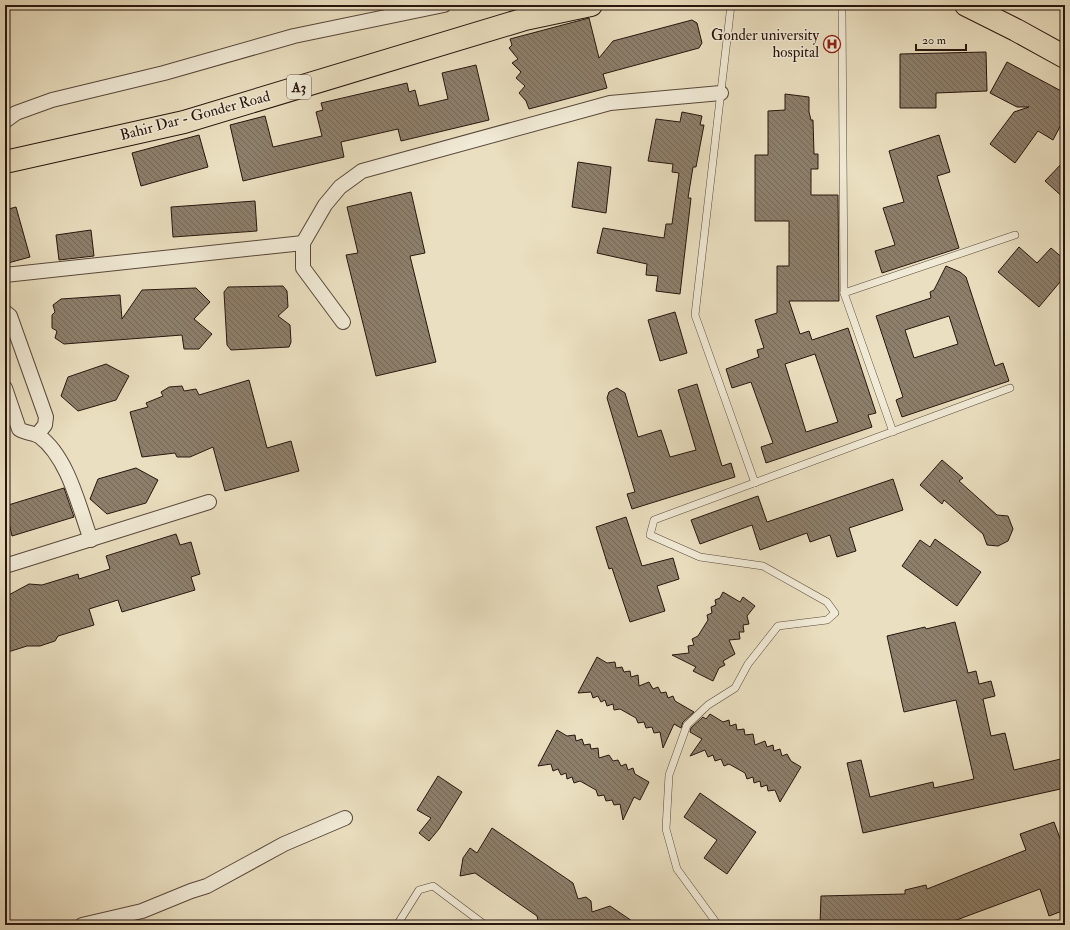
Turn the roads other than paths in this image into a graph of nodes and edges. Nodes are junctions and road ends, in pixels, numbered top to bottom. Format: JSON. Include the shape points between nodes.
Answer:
{"nodes":[{"id":1,"x":444,"y":5,"type":"edge"},
{"id":2,"x":591,"y":5,"type":"edge"},
{"id":3,"x":730,"y":5,"type":"edge"},
{"id":4,"x":966,"y":5,"type":"edge"},
{"id":5,"x":842,"y":12,"type":"dead end"},
{"id":6,"x":1065,"y":57,"type":"edge"},
{"id":7,"x":721,"y":93,"type":"junction"},
{"id":8,"x":5,"y":120,"type":"edge"},
{"id":9,"x":5,"y":162,"type":"edge"},
{"id":10,"x":1015,"y":235,"type":"dead end"},
{"id":11,"x":303,"y":243,"type":"junction"},
{"id":12,"x":5,"y":274,"type":"edge"},
{"id":13,"x":844,"y":293,"type":"junction"},
{"id":14,"x":5,"y":312,"type":"edge"},
{"id":15,"x":343,"y":322,"type":"dead end"},
{"id":16,"x":5,"y":388,"type":"edge"},
{"id":17,"x":1010,"y":388,"type":"dead end"},
{"id":18,"x":893,"y":432,"type":"junction"},
{"id":19,"x":37,"y":435,"type":"junction"},
{"id":20,"x":755,"y":483,"type":"junction"},
{"id":21,"x":209,"y":502,"type":"dead end"},
{"id":22,"x":91,"y":540,"type":"junction"},
{"id":23,"x":5,"y":566,"type":"edge"},
{"id":24,"x":345,"y":818,"type":"dead end"},
{"id":25,"x":82,"y":925,"type":"edge"},
{"id":26,"x":397,"y":925,"type":"edge"},
{"id":27,"x":485,"y":925,"type":"edge"},
{"id":28,"x":718,"y":925,"type":"edge"}],
"edges":[{"from":1,"to":8,"type":"street","via":[[294,36],[164,73],[52,100],[16,113]]},
{"from":2,"to":9,"type":"highway","name":"Bahir Dar - Gonder Road","number":"A3","via":[[525,19],[184,122]]},
{"from":3,"to":7,"type":"lane"},
{"from":4,"to":6,"type":"highway"},
{"from":5,"to":13,"type":"lane"},
{"from":7,"to":11,"type":"street","via":[[610,103],[362,171],[340,187],[325,204]]},
{"from":7,"to":20,"type":"lane","via":[[695,315]]},
{"from":10,"to":13,"type":"lane"},
{"from":11,"to":12,"type":"street"},
{"from":11,"to":15,"type":"street","via":[[303,268]]},
{"from":13,"to":18,"type":"lane"},
{"from":14,"to":19,"type":"street","via":[[10,316],[46,417],[45,425]]},
{"from":16,"to":19,"type":"street","via":[[19,430]]},
{"from":17,"to":18,"type":"lane"},
{"from":18,"to":20,"type":"lane"},
{"from":19,"to":22,"type":"street","via":[[50,446],[59,459]]},
{"from":20,"to":28,"type":"lane","via":[[654,520],[650,535],[700,557],[763,566],[827,602],[835,613],[827,620],[778,626],[748,664],[735,688],[708,705],[687,725],[669,775],[666,829],[677,869]]},
{"from":21,"to":22,"type":"street"},
{"from":22,"to":23,"type":"street"},
{"from":24,"to":25,"type":"street","via":[[284,844],[207,886],[142,911]]},
{"from":26,"to":27,"type":"lane","via":[[419,890],[434,886]]}]}
